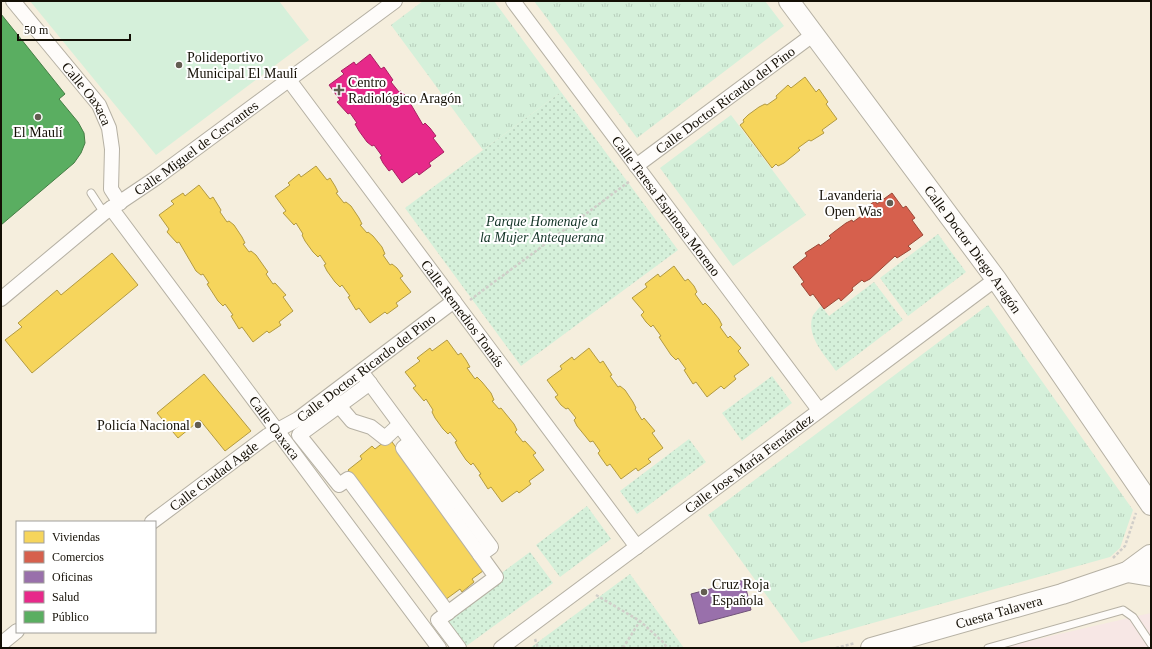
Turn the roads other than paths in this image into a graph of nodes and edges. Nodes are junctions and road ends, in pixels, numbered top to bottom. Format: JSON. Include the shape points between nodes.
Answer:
{"nodes":[{"id":1,"x":13,"y":1,"type":"edge"},
{"id":2,"x":395,"y":1,"type":"edge"},
{"id":3,"x":512,"y":1,"type":"edge"},
{"id":4,"x":789,"y":1,"type":"edge"},
{"id":5,"x":814,"y":34,"type":"junction"},
{"id":6,"x":288,"y":80,"type":"junction"},
{"id":7,"x":639,"y":169,"type":"junction"},
{"id":8,"x":91,"y":193,"type":"dead end"},
{"id":9,"x":111,"y":208,"type":"junction"},
{"id":10,"x":996,"y":279,"type":"junction"},
{"id":11,"x":1,"y":299,"type":"edge"},
{"id":12,"x":456,"y":305,"type":"junction"},
{"id":13,"x":337,"y":403,"type":"junction"},
{"id":14,"x":820,"y":410,"type":"junction"},
{"id":15,"x":275,"y":430,"type":"junction"},
{"id":16,"x":436,"y":483,"type":"junction"},
{"id":17,"x":1151,"y":504,"type":"edge"},
{"id":18,"x":153,"y":521,"type":"edge"},
{"id":19,"x":637,"y":547,"type":"junction"},
{"id":20,"x":1151,"y":555,"type":"edge"},
{"id":21,"x":1127,"y":572,"type":"junction"},
{"id":22,"x":1151,"y":576,"type":"edge"},
{"id":23,"x":448,"y":613,"type":"junction"},
{"id":24,"x":16,"y":632,"type":"edge"},
{"id":25,"x":917,"y":636,"type":"junction"},
{"id":26,"x":1,"y":644,"type":"edge"},
{"id":27,"x":1151,"y":644,"type":"edge"},
{"id":28,"x":439,"y":648,"type":"edge"},
{"id":29,"x":459,"y":648,"type":"edge"},
{"id":30,"x":502,"y":648,"type":"edge"},
{"id":31,"x":871,"y":648,"type":"edge"},
{"id":32,"x":900,"y":648,"type":"edge"},
{"id":33,"x":988,"y":648,"type":"edge"}],
"edges":[{"from":1,"to":9,"type":"street","name":"Calle Oaxaca","via":[[99,105],[109,128],[112,149]]},
{"from":2,"to":6,"type":"street","name":"Calle Miguel de Cervantes"},
{"from":3,"to":7,"type":"street","name":"Calle Teresa Espinosa Moreno"},
{"from":4,"to":5,"type":"street","name":"Calle Doctor Diego Aragón"},
{"from":5,"to":7,"type":"street","name":"Calle Doctor Ricardo del Pino"},
{"from":5,"to":10,"type":"street","name":"Calle Doctor Diego Aragón"},
{"from":6,"to":9,"type":"street","name":"Calle Miguel de Cervantes","via":[[156,178]]},
{"from":6,"to":12,"type":"street","name":"Calle Remedios Tomás"},
{"from":7,"to":14,"type":"street","name":"Calle Teresa Espinosa Moreno"},
{"from":8,"to":9,"type":"lane"},
{"from":9,"to":11,"type":"street","name":"Calle Miguel de Cervantes"},
{"from":9,"to":15,"type":"street","name":"Calle Oaxaca"},
{"from":10,"to":14,"type":"street","name":"Calle Jose María Fernández"},
{"from":10,"to":17,"type":"street","name":"Calle Doctor Diego Aragón"},
{"from":12,"to":15,"type":"street","name":"Calle Doctor Ricardo del Pino","via":[[298,419]]},
{"from":12,"to":19,"type":"street","name":"Calle Remedios Tomás"},
{"from":13,"to":16,"type":"street","via":[[352,421],[371,427],[385,438],[399,425],[411,441],[403,448]]},
{"from":13,"to":16,"type":"street","via":[[368,380]]},
{"from":13,"to":23,"type":"street","via":[[299,435],[339,485],[348,479]]},
{"from":14,"to":19,"type":"street","name":"Calle Jose María Fernández"},
{"from":15,"to":18,"type":"street","name":"Calle Ciudad Agde"},
{"from":15,"to":28,"type":"street","name":"Calle Oaxaca"},
{"from":16,"to":23,"type":"street","via":[[460,515],[480,555],[496,577]]},
{"from":19,"to":30,"type":"street","name":"Calle Jose María Fernández"},
{"from":20,"to":21,"type":"street","name":"Cuesta Talavera"},
{"from":21,"to":22,"type":"street","name":"Cuesta Talavera"},
{"from":21,"to":25,"type":"street","name":"Cuesta Talavera","via":[[1062,594]]},
{"from":23,"to":29,"type":"street","via":[[438,620]]},
{"from":24,"to":26,"type":"street"},
{"from":25,"to":31,"type":"street","name":"Cuesta Talavera"},
{"from":25,"to":32,"type":"lane"},
{"from":27,"to":33,"type":"lane","via":[[1134,617],[1123,610]]}]}
